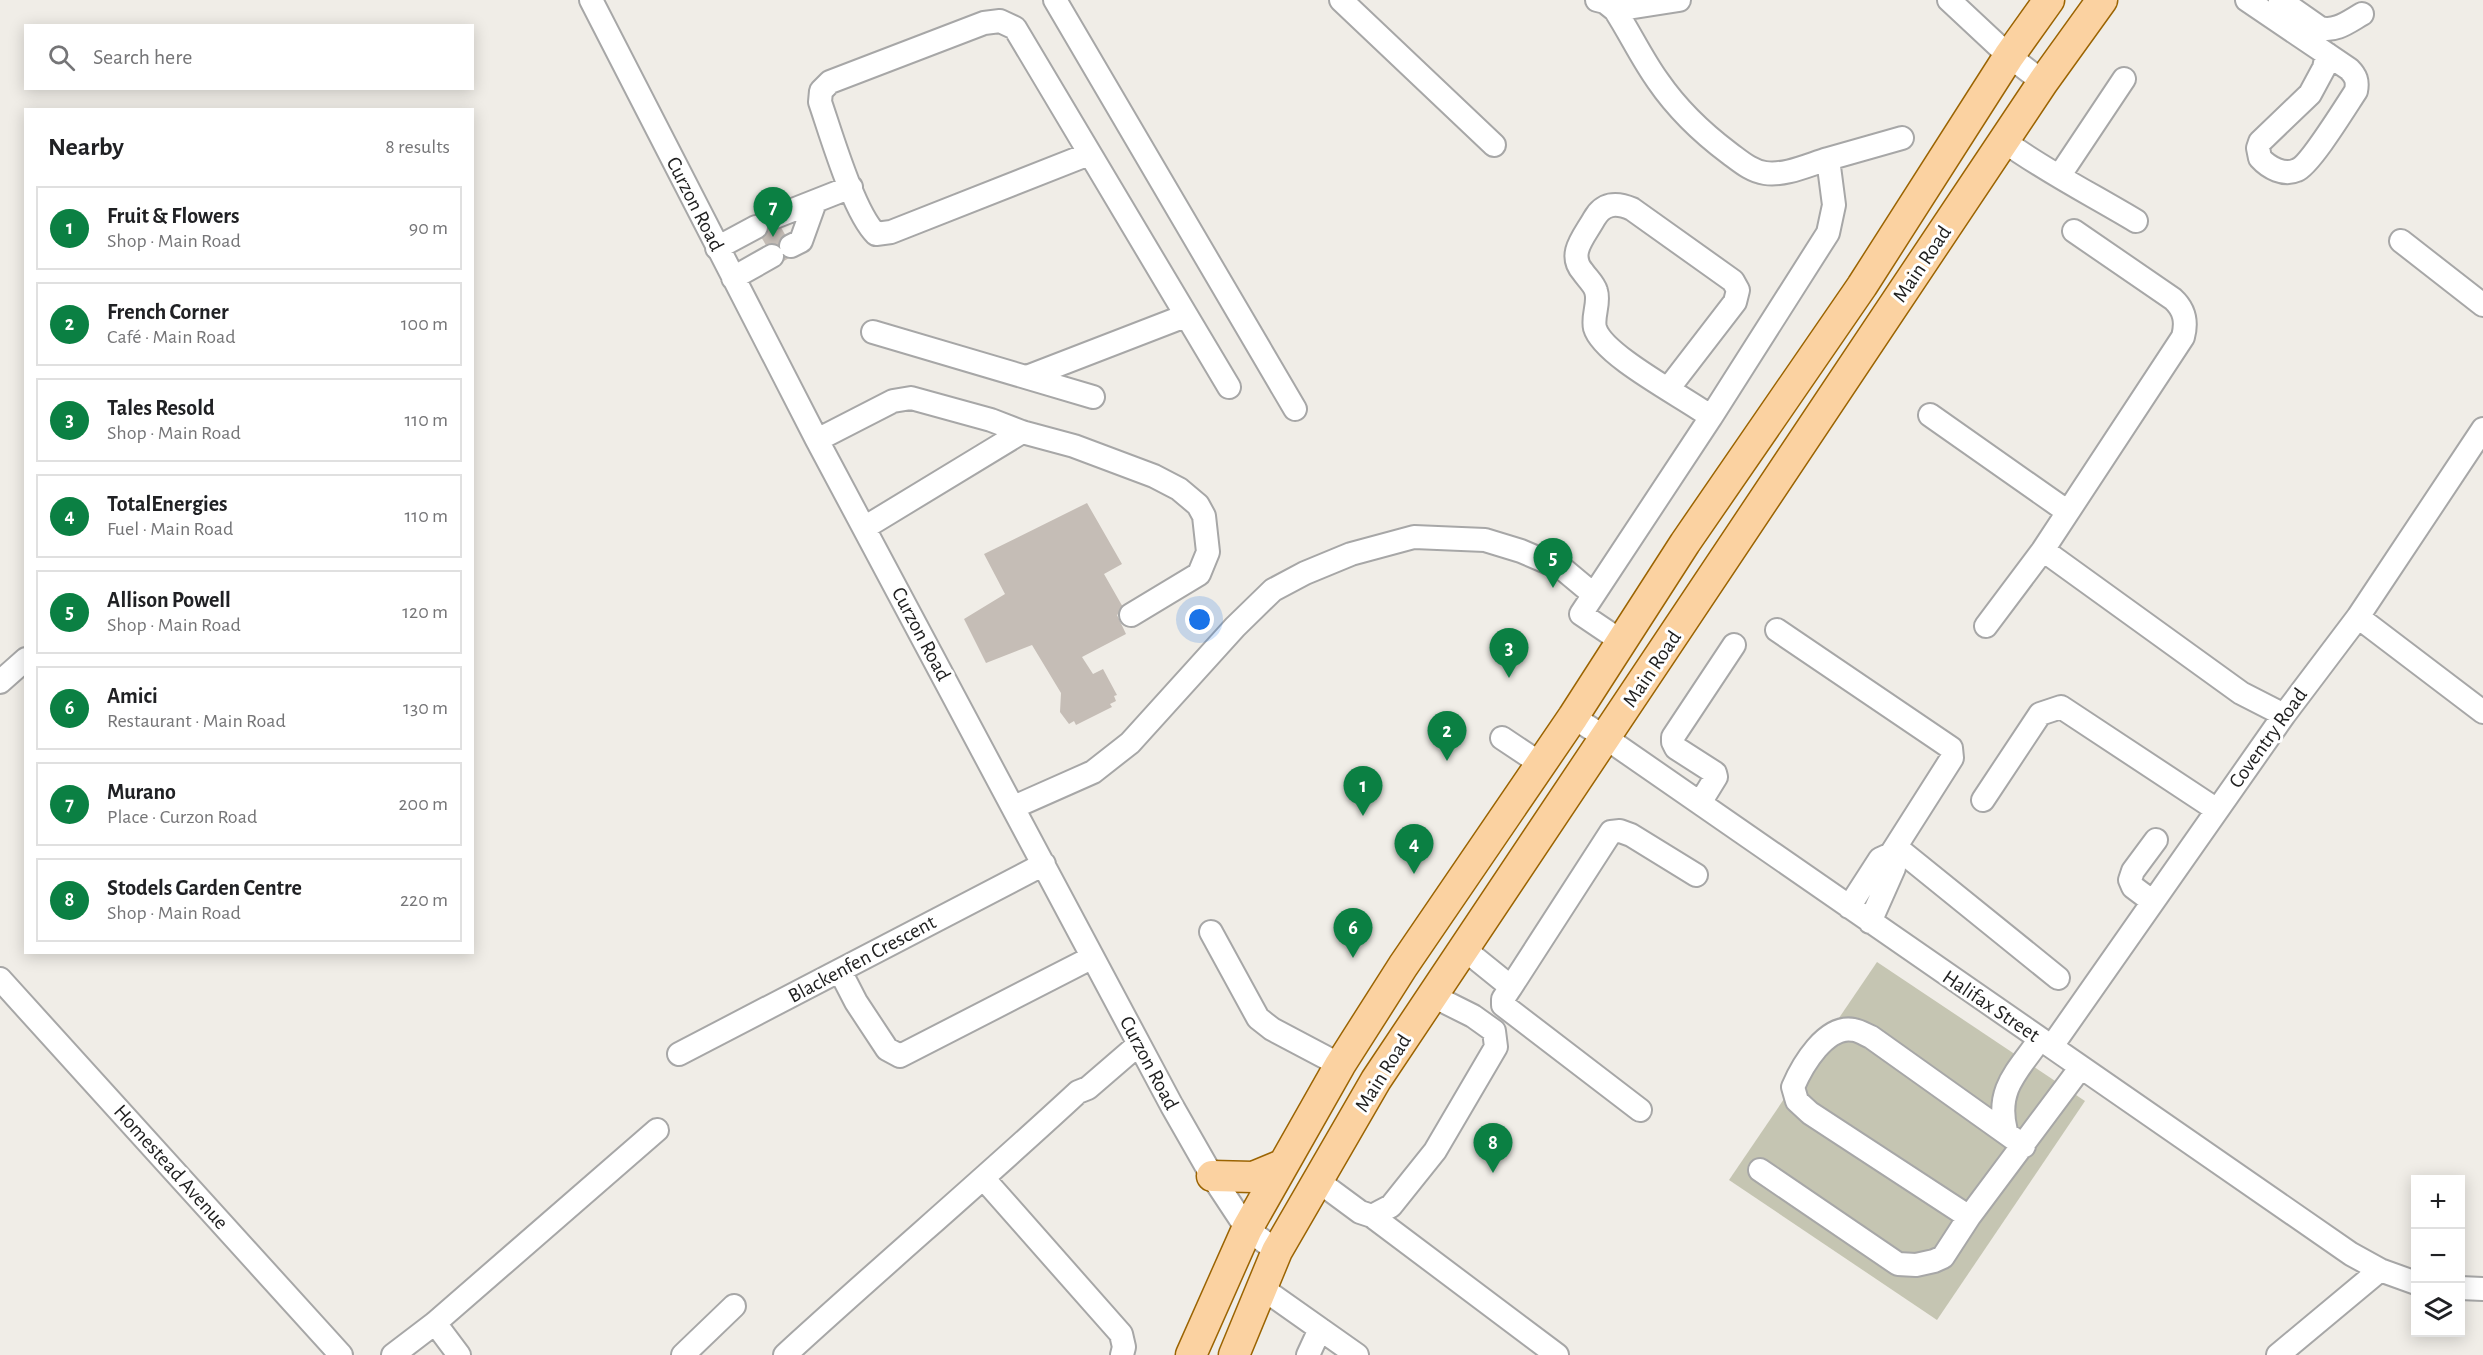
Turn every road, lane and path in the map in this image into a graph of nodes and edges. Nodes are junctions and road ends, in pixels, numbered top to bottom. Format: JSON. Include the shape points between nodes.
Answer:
{"nodes":[{"id":1,"x":1055,"y":0,"type":"edge"},
{"id":2,"x":1341,"y":0,"type":"edge"},
{"id":3,"x":1679,"y":0,"type":"edge"},
{"id":4,"x":1949,"y":0,"type":"edge"},
{"id":5,"x":2049,"y":0,"type":"edge"},
{"id":6,"x":2102,"y":0,"type":"edge"},
{"id":7,"x":2247,"y":0,"type":"edge"},
{"id":8,"x":2280,"y":0,"type":"edge"},
{"id":9,"x":598,"y":2,"type":"edge"},
{"id":10,"x":1606,"y":5,"type":"edge"},
{"id":11,"x":2362,"y":14,"type":"dead end"},
{"id":12,"x":2327,"y":54,"type":"junction"},
{"id":13,"x":2009,"y":56,"type":"junction"},
{"id":14,"x":2124,"y":79,"type":"dead end"},
{"id":15,"x":2043,"y":82,"type":"junction"},
{"id":16,"x":1902,"y":138,"type":"dead end"},
{"id":17,"x":2004,"y":141,"type":"junction"},
{"id":18,"x":1494,"y":145,"type":"dead end"},
{"id":19,"x":1089,"y":154,"type":"junction"},
{"id":20,"x":1828,"y":159,"type":"junction"},
{"id":21,"x":2060,"y":175,"type":"junction"},
{"id":22,"x":851,"y":187,"type":"junction"},
{"id":23,"x":815,"y":202,"type":"junction"},
{"id":24,"x":2136,"y":221,"type":"dead end"},
{"id":25,"x":2074,"y":231,"type":"dead end"},
{"id":26,"x":2401,"y":241,"type":"dead end"},
{"id":27,"x":717,"y":248,"type":"junction"},
{"id":28,"x":733,"y":278,"type":"junction"},
{"id":29,"x":2483,"y":304,"type":"edge"},
{"id":30,"x":1185,"y":316,"type":"junction"},
{"id":31,"x":873,"y":332,"type":"dead end"},
{"id":32,"x":1027,"y":377,"type":"junction"},
{"id":33,"x":1229,"y":387,"type":"dead end"},
{"id":34,"x":1668,"y":389,"type":"junction"},
{"id":35,"x":1093,"y":397,"type":"dead end"},
{"id":36,"x":1295,"y":409,"type":"dead end"},
{"id":37,"x":1930,"y":415,"type":"dead end"},
{"id":38,"x":1711,"y":417,"type":"junction"},
{"id":39,"x":2483,"y":429,"type":"edge"},
{"id":40,"x":1022,"y":432,"type":"junction"},
{"id":41,"x":818,"y":440,"type":"junction"},
{"id":42,"x":2068,"y":512,"type":"junction"},
{"id":43,"x":864,"y":528,"type":"junction"},
{"id":44,"x":2043,"y":550,"type":"junction"},
{"id":45,"x":1593,"y":594,"type":"junction"},
{"id":46,"x":1131,"y":615,"type":"dead end"},
{"id":47,"x":2358,"y":617,"type":"junction"},
{"id":48,"x":1986,"y":626,"type":"dead end"},
{"id":49,"x":1777,"y":630,"type":"dead end"},
{"id":50,"x":1621,"y":641,"type":"junction"},
{"id":51,"x":1734,"y":645,"type":"dead end"},
{"id":52,"x":24,"y":661,"type":"edge"},
{"id":53,"x":0,"y":682,"type":"edge"},
{"id":54,"x":2483,"y":712,"type":"edge"},
{"id":55,"x":2284,"y":715,"type":"junction"},
{"id":56,"x":1573,"y":717,"type":"junction"},
{"id":57,"x":1502,"y":738,"type":"dead end"},
{"id":58,"x":1606,"y":738,"type":"junction"},
{"id":59,"x":1541,"y":764,"type":"junction"},
{"id":60,"x":1983,"y":800,"type":"dead end"},
{"id":61,"x":1700,"y":803,"type":"junction"},
{"id":62,"x":1014,"y":807,"type":"junction"},
{"id":63,"x":2217,"y":810,"type":"junction"},
{"id":64,"x":2156,"y":840,"type":"dead end"},
{"id":65,"x":1894,"y":850,"type":"junction"},
{"id":66,"x":1044,"y":864,"type":"junction"},
{"id":67,"x":1696,"y":875,"type":"dead end"},
{"id":68,"x":2153,"y":902,"type":"junction"},
{"id":69,"x":1849,"y":907,"type":"junction"},
{"id":70,"x":1870,"y":922,"type":"junction"},
{"id":71,"x":1211,"y":932,"type":"dead end"},
{"id":72,"x":1464,"y":949,"type":"junction"},
{"id":73,"x":1091,"y":958,"type":"junction"},
{"id":74,"x":840,"y":971,"type":"junction"},
{"id":75,"x":2058,"y":978,"type":"dead end"},
{"id":76,"x":0,"y":979,"type":"edge"},
{"id":77,"x":1511,"y":987,"type":"junction"},
{"id":78,"x":1433,"y":996,"type":"junction"},
{"id":79,"x":1136,"y":1039,"type":"junction"},
{"id":80,"x":2046,"y":1043,"type":"junction"},
{"id":81,"x":679,"y":1054,"type":"dead end"},
{"id":82,"x":1340,"y":1065,"type":"junction"},
{"id":83,"x":2081,"y":1067,"type":"junction"},
{"id":84,"x":1640,"y":1110,"type":"dead end"},
{"id":85,"x":657,"y":1130,"type":"dead end"},
{"id":86,"x":2006,"y":1131,"type":"junction"},
{"id":87,"x":2024,"y":1146,"type":"junction"},
{"id":88,"x":1282,"y":1165,"type":"junction"},
{"id":89,"x":1760,"y":1170,"type":"dead end"},
{"id":90,"x":1212,"y":1176,"type":"junction"},
{"id":91,"x":984,"y":1179,"type":"junction"},
{"id":92,"x":1318,"y":1181,"type":"junction"},
{"id":93,"x":1372,"y":1216,"type":"junction"},
{"id":94,"x":1969,"y":1217,"type":"junction"},
{"id":95,"x":1247,"y":1229,"type":"junction"},
{"id":96,"x":1277,"y":1251,"type":"junction"},
{"id":97,"x":2380,"y":1270,"type":"junction"},
{"id":98,"x":2411,"y":1282,"type":"edge"},
{"id":99,"x":1262,"y":1288,"type":"junction"},
{"id":100,"x":2465,"y":1288,"type":"edge"},
{"id":101,"x":2483,"y":1289,"type":"edge"},
{"id":102,"x":734,"y":1306,"type":"dead end"},
{"id":103,"x":435,"y":1323,"type":"junction"},
{"id":104,"x":1320,"y":1329,"type":"junction"},
{"id":105,"x":341,"y":1355,"type":"edge"},
{"id":106,"x":393,"y":1355,"type":"edge"},
{"id":107,"x":459,"y":1355,"type":"edge"},
{"id":108,"x":683,"y":1355,"type":"edge"},
{"id":109,"x":785,"y":1355,"type":"edge"},
{"id":110,"x":1122,"y":1355,"type":"edge"},
{"id":111,"x":1191,"y":1355,"type":"edge"},
{"id":112,"x":1234,"y":1355,"type":"edge"},
{"id":113,"x":1308,"y":1355,"type":"edge"},
{"id":114,"x":1357,"y":1355,"type":"edge"},
{"id":115,"x":1557,"y":1355,"type":"edge"},
{"id":116,"x":2278,"y":1355,"type":"edge"}],
"edges":[{"from":1,"to":36,"type":"street"},
{"from":2,"to":18,"type":"street"},
{"from":3,"to":10,"type":"street"},
{"from":4,"to":13,"type":"street"},
{"from":5,"to":13,"type":"main road","name":"Main Road"},
{"from":6,"to":15,"type":"main road","name":"Main Road"},
{"from":7,"to":12,"type":"street"},
{"from":8,"to":11,"type":"street","via":[[2327,30]]},
{"from":9,"to":27,"type":"street","name":"Curzon Road"},
{"from":10,"to":20,"type":"street","via":[[1684,114],[1741,162],[1771,174]]},
{"from":12,"to":12,"type":"street","via":[[2355,75],[2356,91],[2303,167],[2291,172],[2275,169],[2260,158],[2260,142],[2310,94]]},
{"from":13,"to":15,"type":"street"},
{"from":13,"to":50,"type":"main road","name":"Main Road","via":[[1862,286]]},
{"from":14,"to":21,"type":"street"},
{"from":15,"to":17,"type":"main road","name":"Main Road"},
{"from":16,"to":20,"type":"street"},
{"from":17,"to":21,"type":"street","via":[[2039,167]]},
{"from":17,"to":58,"type":"main road","name":"Main Road"},
{"from":19,"to":22,"type":"street","via":[[891,232],[876,234],[869,227]]},
{"from":19,"to":22,"type":"street","via":[[1015,28],[993,21],[830,82],[821,91],[819,102]]},
{"from":19,"to":30,"type":"street"},
{"from":20,"to":38,"type":"street","via":[[1834,205],[1828,233]]},
{"from":21,"to":24,"type":"street"},
{"from":22,"to":23,"type":"street"},
{"from":23,"to":27,"type":"street","via":[[792,208]]},
{"from":23,"to":28,"type":"street","via":[[801,241]]},
{"from":25,"to":42,"type":"street","via":[[2173,299],[2180,306],[2186,326],[2183,337]]},
{"from":26,"to":29,"type":"street"},
{"from":27,"to":28,"type":"street","name":"Curzon Road"},
{"from":28,"to":41,"type":"street","name":"Curzon Road"},
{"from":30,"to":32,"type":"street"},
{"from":30,"to":33,"type":"street"},
{"from":31,"to":32,"type":"street"},
{"from":32,"to":35,"type":"street"},
{"from":34,"to":34,"type":"street","via":[[1626,362],[1594,326],[1596,290],[1576,264],[1575,256],[1596,214],[1610,204],[1632,208],[1733,281],[1738,290],[1735,302]]},
{"from":34,"to":38,"type":"street"},
{"from":37,"to":42,"type":"street"},
{"from":38,"to":45,"type":"street"},
{"from":39,"to":47,"type":"street","name":"Coventry Road"},
{"from":40,"to":41,"type":"street","via":[[911,398],[893,401]]},
{"from":40,"to":43,"type":"street"},
{"from":40,"to":46,"type":"street","via":[[1074,446],[1154,476],[1198,505],[1207,533],[1204,566],[1198,574]]},
{"from":41,"to":43,"type":"street","name":"Curzon Road"},
{"from":42,"to":44,"type":"street"},
{"from":43,"to":62,"type":"street","name":"Curzon Road"},
{"from":44,"to":48,"type":"street"},
{"from":44,"to":55,"type":"street","via":[[2241,693]]},
{"from":45,"to":50,"type":"street","via":[[1581,614]]},
{"from":45,"to":62,"type":"street","via":[[1563,569],[1485,540],[1414,537],[1351,554],[1273,590],[1130,743],[1093,772]]},
{"from":47,"to":54,"type":"street"},
{"from":47,"to":55,"type":"street","name":"Coventry Road"},
{"from":49,"to":65,"type":"street","via":[[1951,748],[1952,759]]},
{"from":50,"to":56,"type":"main road","name":"Main Road"},
{"from":51,"to":61,"type":"street","via":[[1673,737],[1676,748],[1715,773]]},
{"from":52,"to":53,"type":"street"},
{"from":55,"to":63,"type":"street","name":"Coventry Road"},
{"from":56,"to":58,"type":"street","name":"Halifax Street"},
{"from":56,"to":59,"type":"main road","name":"Main Road"},
{"from":57,"to":59,"type":"street"},
{"from":58,"to":61,"type":"street","name":"Halifax Street"},
{"from":58,"to":72,"type":"main road","name":"Main Road"},
{"from":59,"to":82,"type":"main road","name":"Main Road"},
{"from":60,"to":63,"type":"street","via":[[2040,714],[2061,707]]},
{"from":61,"to":69,"type":"street","name":"Halifax Street"},
{"from":62,"to":66,"type":"street","name":"Curzon Road"},
{"from":63,"to":68,"type":"street","name":"Coventry Road"},
{"from":64,"to":68,"type":"street","via":[[2130,880]]},
{"from":65,"to":69,"type":"street","via":[[1880,859]]},
{"from":65,"to":70,"type":"street","via":[[1894,868]]},
{"from":65,"to":75,"type":"street"},
{"from":66,"to":73,"type":"street","name":"Curzon Road"},
{"from":66,"to":74,"type":"street","name":"Blackenfen Crescent"},
{"from":67,"to":77,"type":"street","via":[[1631,835],[1611,832]]},
{"from":68,"to":80,"type":"street","name":"Coventry Road"},
{"from":69,"to":70,"type":"street","name":"Halifax Street"},
{"from":70,"to":80,"type":"street","name":"Halifax Street"},
{"from":71,"to":82,"type":"street","via":[[1258,1018]]},
{"from":72,"to":77,"type":"street"},
{"from":72,"to":78,"type":"main road","name":"Main Road"},
{"from":73,"to":74,"type":"street","via":[[900,1056],[887,1049],[855,1002]]},
{"from":73,"to":79,"type":"street","name":"Curzon Road"},
{"from":74,"to":81,"type":"street","name":"Blackenfen Crescent"},
{"from":76,"to":105,"type":"street","name":"Homestead Avenue"},
{"from":77,"to":84,"type":"street","via":[[1503,1005]]},
{"from":78,"to":92,"type":"main road","name":"Main Road","via":[[1376,1080]]},
{"from":78,"to":93,"type":"street","via":[[1494,1031],[1496,1047],[1435,1151],[1391,1206]]},
{"from":79,"to":90,"type":"street","name":"Curzon Road"},
{"from":79,"to":91,"type":"street","via":[[1081,1080],[1078,1092]]},
{"from":80,"to":83,"type":"street","name":"Halifax Street"},
{"from":80,"to":86,"type":"street","name":"Coventry Road","via":[[2007,1089],[2002,1103]]},
{"from":82,"to":88,"type":"main road","name":"Main Road"},
{"from":83,"to":87,"type":"street"},
{"from":83,"to":97,"type":"street","name":"Halifax Street","via":[[2351,1254]]},
{"from":85,"to":103,"type":"street"},
{"from":86,"to":87,"type":"street"},
{"from":86,"to":94,"type":"street","via":[[1871,1037],[1853,1030],[1838,1031],[1820,1045],[1799,1072],[1793,1087],[1797,1101],[1810,1113]]},
{"from":87,"to":94,"type":"street"},
{"from":88,"to":90,"type":"main road","via":[[1253,1177]]},
{"from":88,"to":95,"type":"main road","name":"Main Road"},
{"from":89,"to":94,"type":"street","via":[[1899,1264],[1925,1263],[1943,1257]]},
{"from":90,"to":95,"type":"street","name":"Curzon Road"},
{"from":91,"to":109,"type":"street","via":[[882,1265]]},
{"from":91,"to":110,"type":"street","via":[[1121,1334]]},
{"from":92,"to":93,"type":"street","via":[[1360,1212]]},
{"from":92,"to":96,"type":"main road","name":"Main Road"},
{"from":93,"to":115,"type":"street"},
{"from":95,"to":96,"type":"street","name":"Curzon Road"},
{"from":95,"to":111,"type":"main road","name":"Main Road"},
{"from":96,"to":99,"type":"main road","name":"Main Road"},
{"from":97,"to":98,"type":"street","name":"Halifax Street"},
{"from":97,"to":116,"type":"street"},
{"from":99,"to":104,"type":"street"},
{"from":99,"to":112,"type":"main road","name":"Main Road"},
{"from":100,"to":101,"type":"street"},
{"from":102,"to":108,"type":"street"},
{"from":103,"to":106,"type":"street"},
{"from":103,"to":107,"type":"street"},
{"from":104,"to":113,"type":"street"},
{"from":104,"to":114,"type":"street"}]}
